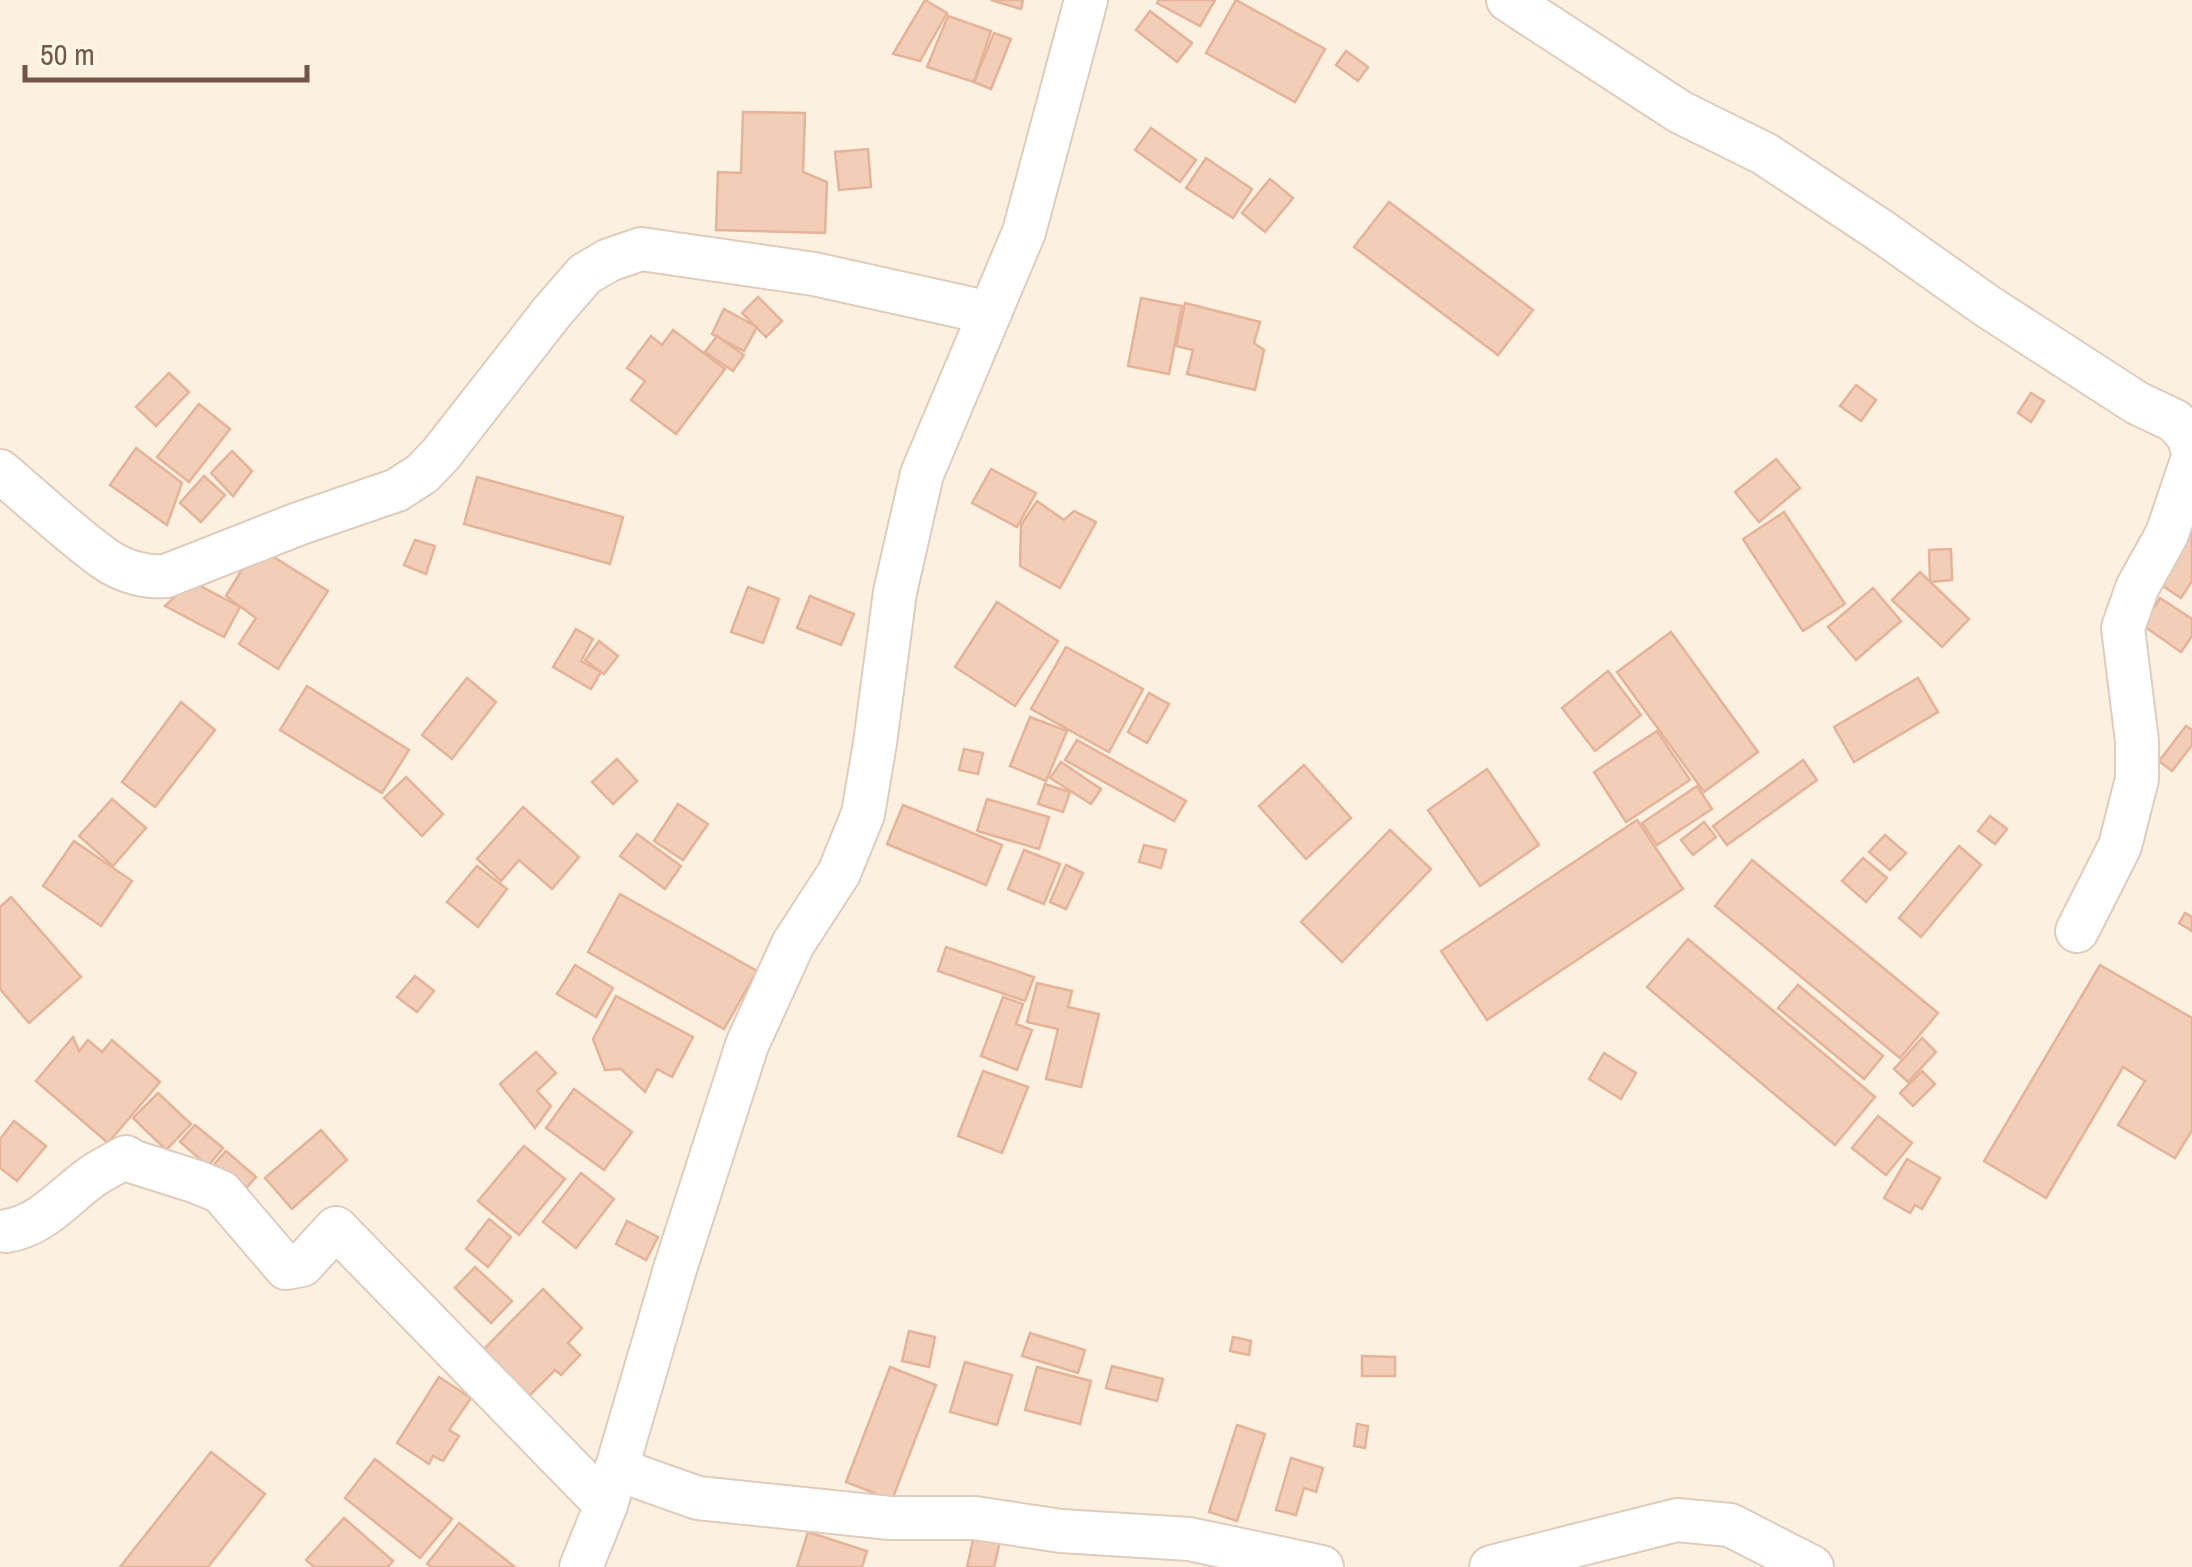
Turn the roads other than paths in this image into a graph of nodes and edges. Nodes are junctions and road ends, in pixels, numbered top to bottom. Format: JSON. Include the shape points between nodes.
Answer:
{"nodes":[{"id":1,"x":1086,"y":0,"type":"edge"},
{"id":2,"x":1508,"y":0,"type":"edge"},
{"id":3,"x":990,"y":314,"type":"junction"},
{"id":4,"x":2191,"y":446,"type":"edge"},
{"id":5,"x":0,"y":470,"type":"edge"},
{"id":6,"x":2077,"y":931,"type":"dead end"},
{"id":7,"x":6,"y":1231,"type":"dead end"},
{"id":8,"x":611,"y":1487,"type":"junction"},
{"id":9,"x":581,"y":1567,"type":"edge"},
{"id":10,"x":1322,"y":1567,"type":"edge"},
{"id":11,"x":1490,"y":1567,"type":"edge"},
{"id":12,"x":1812,"y":1567,"type":"edge"}],
"edges":[{"from":1,"to":3,"type":"street","via":[[1024,232]]},
{"from":2,"to":4,"type":"street","via":[[1680,112],[1764,154],[2137,404],[2174,421]]},
{"from":3,"to":5,"type":"street","via":[[814,274],[642,248],[585,274],[423,473],[397,490],[166,576],[142,575],[108,561]]},
{"from":3,"to":8,"type":"street","via":[[922,474],[895,592],[863,814],[746,1046]]},
{"from":4,"to":6,"type":"street","via":[[2167,534],[2124,628],[2136,778],[2120,846]]},
{"from":7,"to":8,"type":"street","via":[[42,1218],[126,1157],[221,1192],[286,1268],[302,1265],[336,1228]]},
{"from":8,"to":9,"type":"street"},
{"from":8,"to":10,"type":"street","via":[[890,1518],[975,1518],[1189,1539]]},
{"from":11,"to":12,"type":"street","via":[[1677,1520],[1730,1526]]}]}
